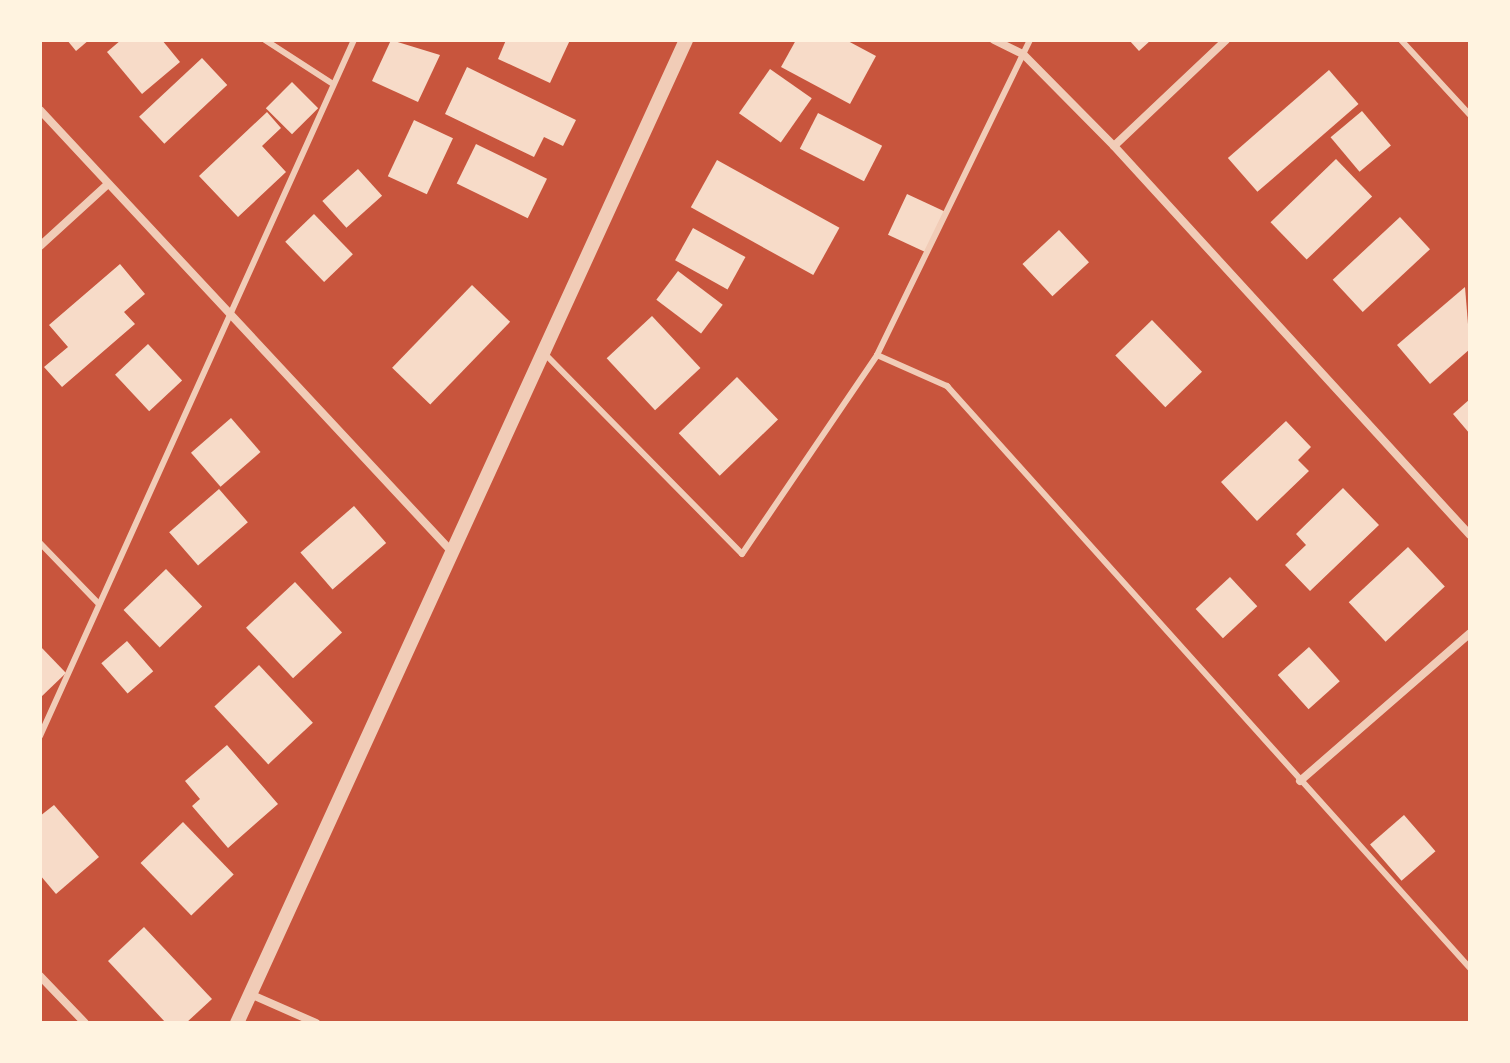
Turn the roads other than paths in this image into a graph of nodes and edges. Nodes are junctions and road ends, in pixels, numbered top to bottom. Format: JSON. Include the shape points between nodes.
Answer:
{"nodes":[{"id":1,"x":265,"y":40,"type":"edge"},
{"id":2,"x":354,"y":40,"type":"edge"},
{"id":3,"x":686,"y":40,"type":"edge"},
{"id":4,"x":994,"y":40,"type":"edge"},
{"id":5,"x":1030,"y":40,"type":"edge"},
{"id":6,"x":1226,"y":40,"type":"edge"},
{"id":7,"x":1401,"y":40,"type":"edge"},
{"id":8,"x":1023,"y":54,"type":"junction"},
{"id":9,"x":333,"y":84,"type":"junction"},
{"id":10,"x":40,"y":110,"type":"edge"},
{"id":11,"x":1470,"y":115,"type":"edge"},
{"id":12,"x":1114,"y":146,"type":"junction"},
{"id":13,"x":108,"y":184,"type":"junction"},
{"id":14,"x":40,"y":246,"type":"edge"},
{"id":15,"x":231,"y":316,"type":"junction"},
{"id":16,"x":544,"y":352,"type":"junction"},
{"id":17,"x":877,"y":355,"type":"junction"},
{"id":18,"x":1470,"y":535,"type":"edge"},
{"id":19,"x":40,"y":543,"type":"edge"},
{"id":20,"x":452,"y":552,"type":"junction"},
{"id":21,"x":99,"y":604,"type":"junction"},
{"id":22,"x":1470,"y":633,"type":"edge"},
{"id":23,"x":40,"y":736,"type":"edge"},
{"id":24,"x":1300,"y":781,"type":"junction"},
{"id":25,"x":1470,"y":968,"type":"edge"},
{"id":26,"x":40,"y":976,"type":"edge"},
{"id":27,"x":250,"y":994,"type":"junction"},
{"id":28,"x":85,"y":1023,"type":"edge"},
{"id":29,"x":237,"y":1023,"type":"edge"},
{"id":30,"x":316,"y":1023,"type":"edge"}],
"edges":[{"from":1,"to":9,"type":"lane"},
{"from":2,"to":9,"type":"lane"},
{"from":3,"to":16,"type":"street"},
{"from":4,"to":8,"type":"street"},
{"from":5,"to":8,"type":"lane"},
{"from":6,"to":12,"type":"street"},
{"from":7,"to":11,"type":"lane"},
{"from":8,"to":12,"type":"street"},
{"from":8,"to":17,"type":"lane"},
{"from":9,"to":15,"type":"lane"},
{"from":10,"to":13,"type":"street"},
{"from":12,"to":18,"type":"street"},
{"from":13,"to":14,"type":"street"},
{"from":13,"to":15,"type":"street"},
{"from":15,"to":20,"type":"street"},
{"from":15,"to":21,"type":"lane"},
{"from":16,"to":17,"type":"lane","via":[[742,554]]},
{"from":16,"to":20,"type":"street"},
{"from":17,"to":24,"type":"lane","via":[[947,386]]},
{"from":19,"to":21,"type":"lane"},
{"from":20,"to":27,"type":"street"},
{"from":21,"to":23,"type":"lane"},
{"from":22,"to":24,"type":"street"},
{"from":24,"to":25,"type":"lane"},
{"from":26,"to":28,"type":"street"},
{"from":27,"to":29,"type":"street"},
{"from":27,"to":30,"type":"street"}]}
